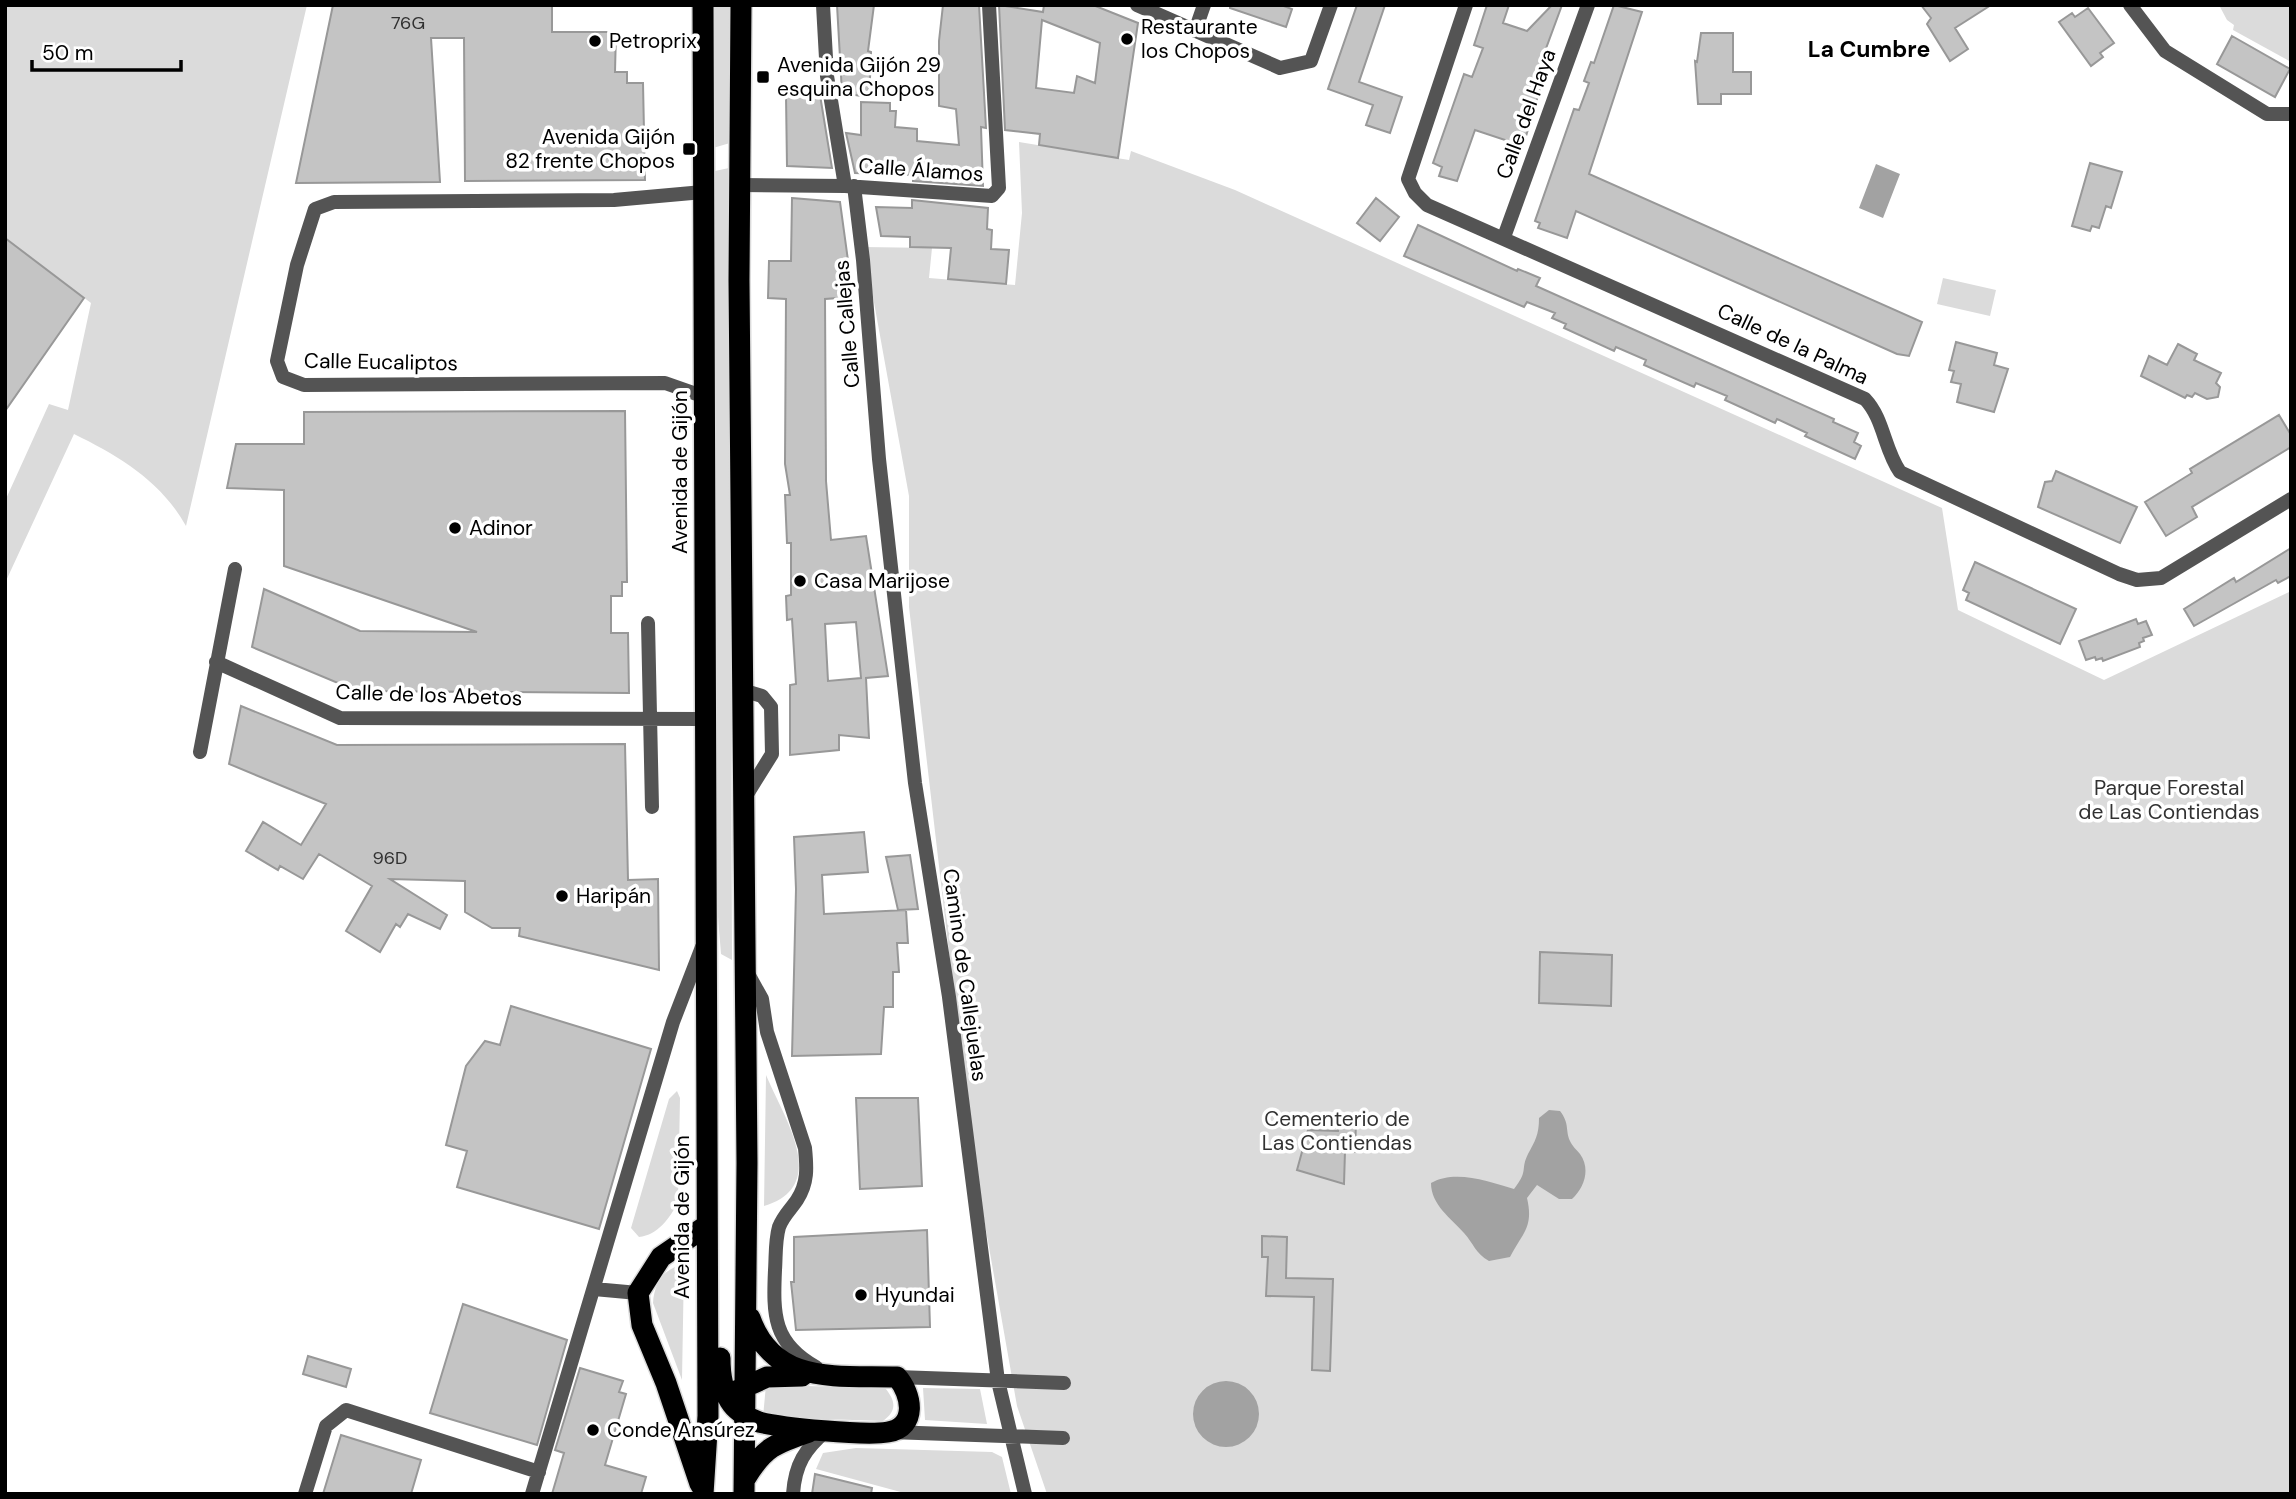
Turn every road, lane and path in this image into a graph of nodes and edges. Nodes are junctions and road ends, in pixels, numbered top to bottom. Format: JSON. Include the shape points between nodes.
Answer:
{"nodes":[{"id":1,"x":702,"y":5,"type":"edge"},
{"id":2,"x":741,"y":5,"type":"edge"},
{"id":3,"x":753,"y":5,"type":"edge"},
{"id":4,"x":823,"y":5,"type":"edge"},
{"id":5,"x":989,"y":5,"type":"edge"},
{"id":6,"x":1137,"y":5,"type":"edge"},
{"id":7,"x":1204,"y":5,"type":"edge"},
{"id":8,"x":1331,"y":5,"type":"edge"},
{"id":9,"x":1466,"y":5,"type":"edge"},
{"id":10,"x":1588,"y":5,"type":"edge"},
{"id":11,"x":2130,"y":5,"type":"edge"},
{"id":12,"x":741,"y":27,"type":"junction"},
{"id":13,"x":1195,"y":31,"type":"junction"},
{"id":14,"x":2291,"y":114,"type":"edge"},
{"id":15,"x":739,"y":185,"type":"junction"},
{"id":16,"x":850,"y":186,"type":"junction"},
{"id":17,"x":704,"y":192,"type":"junction"},
{"id":18,"x":1504,"y":237,"type":"junction"},
{"id":19,"x":705,"y":397,"type":"junction"},
{"id":20,"x":879,"y":459,"type":"joint"},
{"id":21,"x":2291,"y":499,"type":"edge"},
{"id":22,"x":235,"y":569,"type":"dead end"},
{"id":23,"x":648,"y":623,"type":"dead end"},
{"id":24,"x":216,"y":662,"type":"junction"},
{"id":25,"x":742,"y":690,"type":"junction"},
{"id":26,"x":652,"y":719,"type":"junction"},
{"id":27,"x":705,"y":719,"type":"junction"},
{"id":28,"x":200,"y":752,"type":"dead end"},
{"id":29,"x":743,"y":801,"type":"junction"},
{"id":30,"x":652,"y":807,"type":"dead end"},
{"id":31,"x":705,"y":939,"type":"junction"},
{"id":32,"x":744,"y":966,"type":"junction"},
{"id":33,"x":706,"y":1078,"type":"junction"},
{"id":34,"x":706,"y":1226,"type":"junction"},
{"id":35,"x":594,"y":1289,"type":"junction"},
{"id":36,"x":638,"y":1293,"type":"junction"},
{"id":37,"x":746,"y":1307,"type":"junction"},
{"id":38,"x":829,"y":1375,"type":"junction"},
{"id":39,"x":897,"y":1377,"type":"junction"},
{"id":40,"x":998,"y":1381,"type":"junction"},
{"id":41,"x":1064,"y":1383,"type":"dead end"},
{"id":42,"x":737,"y":1390,"type":"junction"},
{"id":43,"x":746,"y":1416,"type":"junction"},
{"id":44,"x":821,"y":1430,"type":"junction"},
{"id":45,"x":889,"y":1432,"type":"junction"},
{"id":46,"x":1010,"y":1436,"type":"junction"},
{"id":47,"x":1063,"y":1438,"type":"dead end"},
{"id":48,"x":539,"y":1472,"type":"junction"},
{"id":49,"x":744,"y":1487,"type":"edge"},
{"id":50,"x":305,"y":1494,"type":"edge"},
{"id":51,"x":532,"y":1494,"type":"edge"},
{"id":52,"x":703,"y":1494,"type":"edge"},
{"id":53,"x":718,"y":1494,"type":"edge"},
{"id":54,"x":793,"y":1494,"type":"edge"},
{"id":55,"x":1025,"y":1494,"type":"edge"}],
"edges":[{"from":1,"to":17,"type":"highway","name":"Avenida de Gijón"},
{"from":2,"to":12,"type":"highway"},
{"from":3,"to":12,"type":"street"},
{"from":4,"to":16,"type":"street","name":"Calle Callejas","via":[[827,76]]},
{"from":5,"to":16,"type":"street","name":"Calle Álamos","via":[[999,188],[992,196]]},
{"from":6,"to":13,"type":"street"},
{"from":7,"to":13,"type":"street"},
{"from":8,"to":13,"type":"street","via":[[1311,61],[1296,67],[1280,68]]},
{"from":9,"to":18,"type":"street","name":"Calle de la Palma","via":[[1408,179],[1427,205]]},
{"from":10,"to":18,"type":"street","name":"Calle del Haya"},
{"from":11,"to":14,"type":"street","via":[[2165,51],[2267,114]]},
{"from":12,"to":15,"type":"highway"},
{"from":15,"to":16,"type":"street","name":"Calle Álamos"},
{"from":15,"to":25,"type":"highway"},
{"from":16,"to":20,"type":"street","name":"Calle Callejas","via":[[863,260]]},
{"from":17,"to":19,"type":"highway","name":"Avenida de Gijón"},
{"from":17,"to":19,"type":"street","name":"Calle Eucaliptos","via":[[614,200],[334,202],[315,209],[297,265],[277,360],[283,377],[304,385],[665,383]]},
{"from":18,"to":21,"type":"street","name":"Calle de la Palma","via":[[1866,399],[1875,409],[1891,459],[1900,472],[2137,580],[2161,578]]},
{"from":19,"to":27,"type":"highway","name":"Avenida de Gijón"},
{"from":20,"to":40,"type":"street","name":"Camino de Callejuelas","via":[[915,783],[949,997]]},
{"from":22,"to":24,"type":"street"},
{"from":23,"to":26,"type":"street"},
{"from":24,"to":26,"type":"street","name":"Calle de los Abetos","via":[[340,718]]},
{"from":24,"to":28,"type":"street"},
{"from":25,"to":29,"type":"highway"},
{"from":25,"to":29,"type":"street","via":[[762,696],[771,708],[772,754]]},
{"from":26,"to":27,"type":"street","name":"Calle de los Abetos"},
{"from":26,"to":30,"type":"street"},
{"from":27,"to":31,"type":"highway","name":"Avenida de Gijón"},
{"from":29,"to":32,"type":"highway"},
{"from":31,"to":33,"type":"highway","name":"Avenida de Gijón"},
{"from":31,"to":35,"type":"street","name":"Avenida de Gijón","via":[[673,1022]]},
{"from":32,"to":37,"type":"highway"},
{"from":32,"to":38,"type":"street","via":[[762,999],[766,1032],[807,1165],[803,1189],[779,1225],[776,1239],[775,1317],[796,1356]]},
{"from":33,"to":34,"type":"highway","name":"Avenida de Gijón"},
{"from":33,"to":42,"type":"highway","via":[[719,1116],[720,1365],[722,1385]]},
{"from":34,"to":36,"type":"highway","via":[[660,1257]]},
{"from":34,"to":52,"type":"highway","name":"Avenida de Gijón","via":[[709,1416]]},
{"from":35,"to":36,"type":"street","name":"Avenida de Gijón"},
{"from":35,"to":48,"type":"street","name":"Avenida de Gijón"},
{"from":36,"to":52,"type":"highway","via":[[642,1325]]},
{"from":37,"to":38,"type":"highway","via":[[757,1339],[768,1353],[781,1363]]},
{"from":37,"to":42,"type":"highway"},
{"from":38,"to":39,"type":"highway"},
{"from":38,"to":42,"type":"highway","via":[[767,1377]]},
{"from":39,"to":40,"type":"street"},
{"from":39,"to":45,"type":"highway","via":[[906,1388],[909,1413],[903,1425]]},
{"from":40,"to":41,"type":"street"},
{"from":40,"to":46,"type":"street","name":"Camino de Callejuelas"},
{"from":42,"to":43,"type":"highway"},
{"from":42,"to":53,"type":"highway","via":[[720,1409]]},
{"from":43,"to":44,"type":"highway","via":[[759,1422]]},
{"from":43,"to":49,"type":"highway"},
{"from":44,"to":45,"type":"highway"},
{"from":44,"to":49,"type":"highway","via":[[773,1444],[757,1459]]},
{"from":44,"to":54,"type":"street","via":[[800,1459]]},
{"from":45,"to":46,"type":"street"},
{"from":46,"to":47,"type":"street"},
{"from":46,"to":55,"type":"street","name":"Camino de Callejuelas"},
{"from":48,"to":50,"type":"street","via":[[346,1410],[326,1426]]},
{"from":48,"to":51,"type":"street","name":"Avenida de Gijón"}]}
